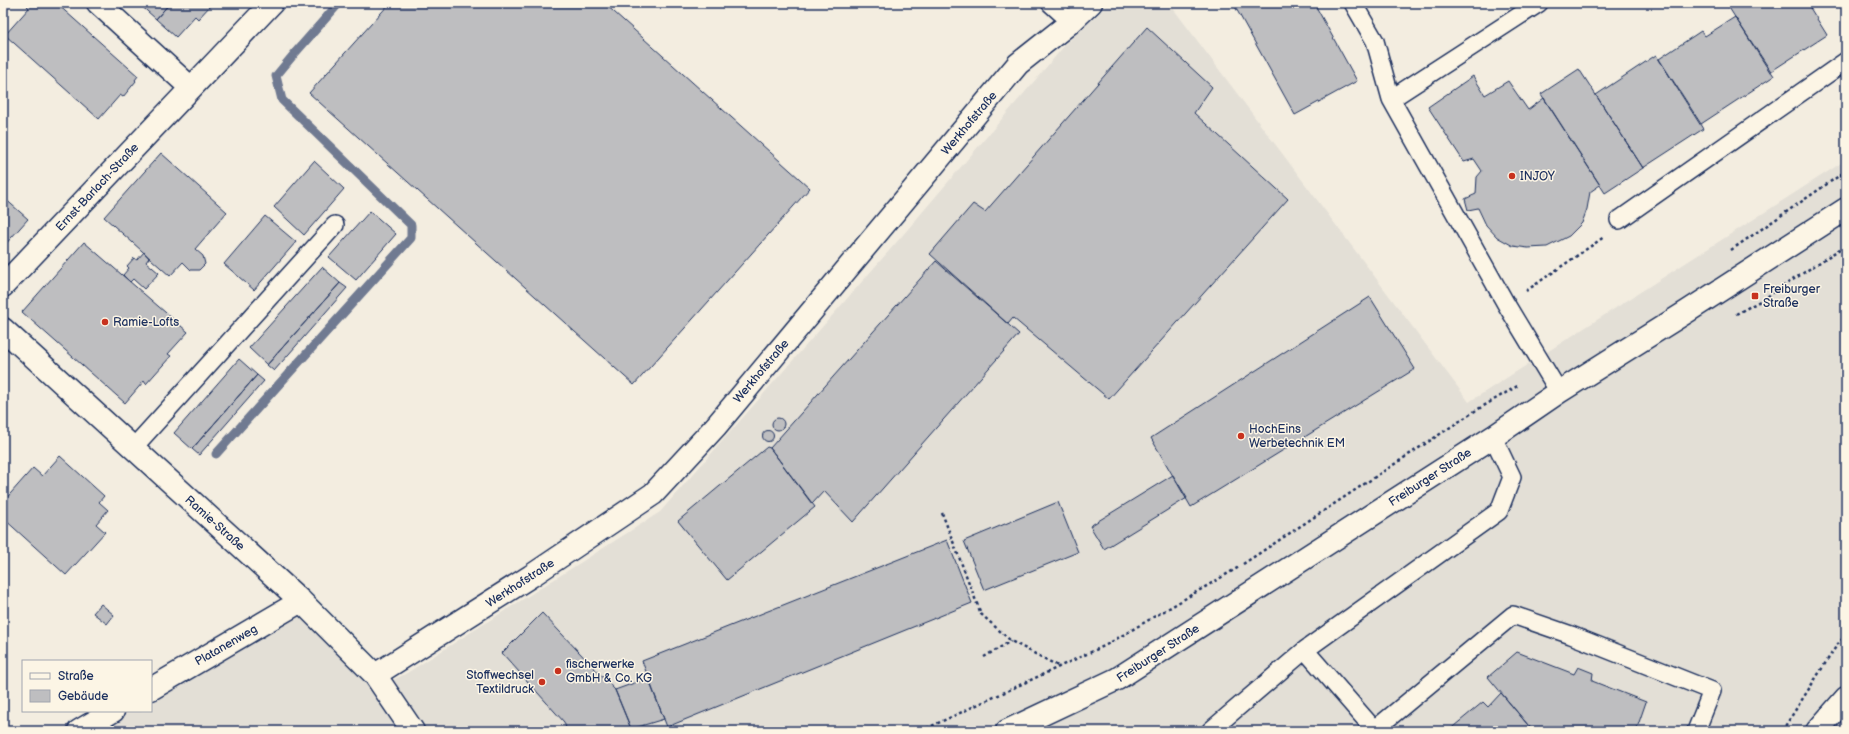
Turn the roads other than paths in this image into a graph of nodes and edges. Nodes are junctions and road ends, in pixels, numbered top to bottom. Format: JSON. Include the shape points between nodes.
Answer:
{"nodes":[{"id":1,"x":98,"y":3,"type":"edge"},
{"id":2,"x":272,"y":3,"type":"edge"},
{"id":3,"x":1050,"y":3,"type":"edge"},
{"id":4,"x":1091,"y":3,"type":"edge"},
{"id":5,"x":1353,"y":3,"type":"edge"},
{"id":6,"x":1539,"y":3,"type":"edge"},
{"id":7,"x":1071,"y":22,"type":"junction"},
{"id":8,"x":1846,"y":61,"type":"edge"},
{"id":9,"x":191,"y":88,"type":"junction"},
{"id":10,"x":1391,"y":99,"type":"junction"},
{"id":11,"x":1846,"y":209,"type":"edge"},
{"id":12,"x":1619,"y":220,"type":"road end"},
{"id":13,"x":335,"y":225,"type":"dead end"},
{"id":14,"x":3,"y":286,"type":"edge"},
{"id":15,"x":3,"y":328,"type":"edge"},
{"id":16,"x":1559,"y":392,"type":"junction"},
{"id":17,"x":1492,"y":437,"type":"junction"},
{"id":18,"x":133,"y":448,"type":"junction"},
{"id":19,"x":301,"y":601,"type":"junction"},
{"id":20,"x":1305,"y":650,"type":"junction"},
{"id":21,"x":375,"y":675,"type":"junction"},
{"id":22,"x":152,"y":688,"type":"edge"},
{"id":23,"x":1846,"y":698,"type":"edge"},
{"id":24,"x":111,"y":712,"type":"edge"},
{"id":25,"x":79,"y":731,"type":"edge"},
{"id":26,"x":413,"y":731,"type":"edge"},
{"id":27,"x":1007,"y":731,"type":"edge"},
{"id":28,"x":1210,"y":731,"type":"edge"},
{"id":29,"x":1696,"y":731,"type":"edge"},
{"id":30,"x":1817,"y":731,"type":"edge"}],
"edges":[{"from":1,"to":9,"type":"street"},
{"from":2,"to":9,"type":"street","name":"Ernst-Barlach-Straße"},
{"from":3,"to":7,"type":"lane"},
{"from":4,"to":7,"type":"street","name":"Werkhofstraße"},
{"from":5,"to":10,"type":"lane","via":[[1375,41]]},
{"from":6,"to":10,"type":"lane"},
{"from":7,"to":21,"type":"street","name":"Werkhofstraße","via":[[1018,64],[716,426],[653,494],[531,576]]},
{"from":8,"to":12,"type":"lane"},
{"from":9,"to":14,"type":"street","name":"Ernst-Barlach-Straße"},
{"from":10,"to":16,"type":"lane","via":[[1506,304]]},
{"from":11,"to":16,"type":"street","name":"Freiburger Straße"},
{"from":13,"to":18,"type":"lane"},
{"from":15,"to":18,"type":"street","name":"Ramie-Straße"},
{"from":16,"to":17,"type":"street","name":"Freiburger Straße"},
{"from":17,"to":20,"type":"lane","via":[[1512,477],[1499,511]]},
{"from":17,"to":27,"type":"street","name":"Freiburger Straße","via":[[1117,680]]},
{"from":18,"to":19,"type":"street","name":"Ramie-Straße"},
{"from":19,"to":21,"type":"street","name":"Ramie-Straße"},
{"from":19,"to":22,"type":"street","name":"Platanenweg"},
{"from":20,"to":28,"type":"lane"},
{"from":20,"to":29,"type":"lane","via":[[1372,727],[1379,726],[1513,615],[1571,635],[1712,691]]},
{"from":21,"to":26,"type":"street","name":"Ramie-Straße"},
{"from":23,"to":30,"type":"street"},
{"from":24,"to":25,"type":"street"}]}
